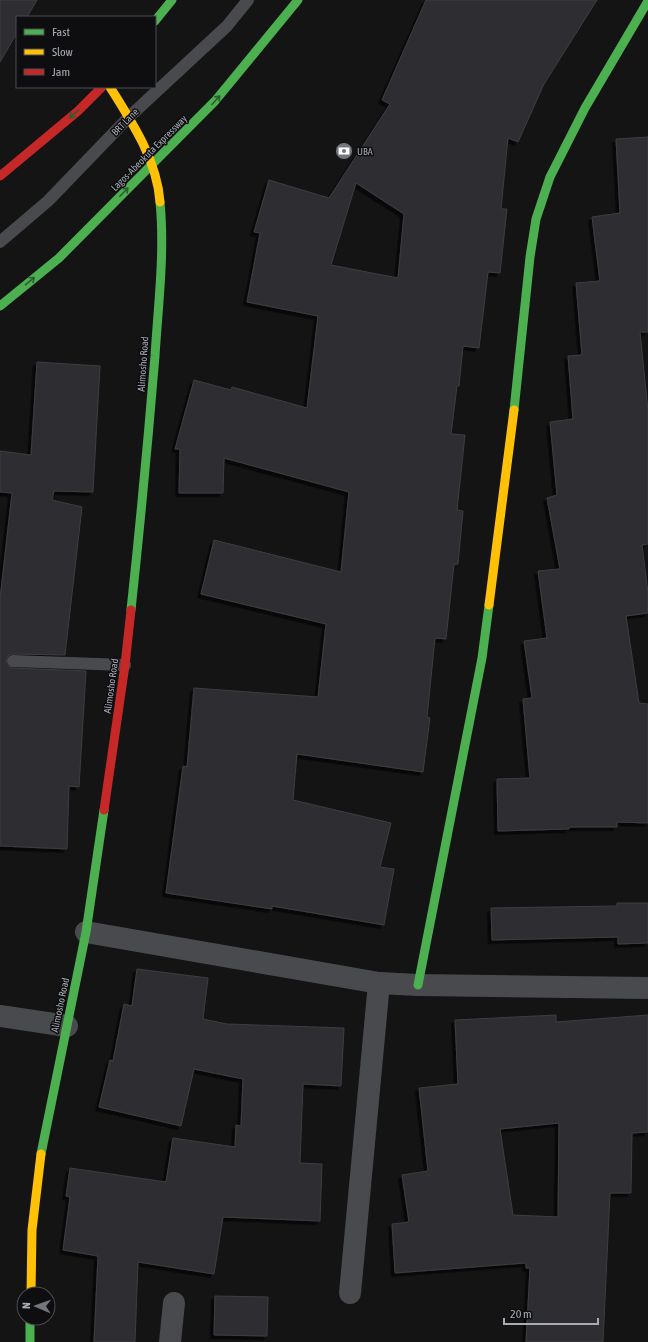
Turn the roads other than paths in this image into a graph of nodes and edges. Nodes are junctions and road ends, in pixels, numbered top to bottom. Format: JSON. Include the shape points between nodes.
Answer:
{"nodes":[{"id":1,"x":172,"y":0,"type":"edge"},
{"id":2,"x":248,"y":0,"type":"edge"},
{"id":3,"x":298,"y":0,"type":"edge"},
{"id":4,"x":648,"y":1,"type":"edge"},
{"id":5,"x":156,"y":20,"type":"edge"},
{"id":6,"x":101,"y":88,"type":"edge"},
{"id":7,"x":111,"y":88,"type":"edge"},
{"id":8,"x":129,"y":117,"type":"junction"},
{"id":9,"x":152,"y":164,"type":"junction"},
{"id":10,"x":0,"y":176,"type":"edge"},
{"id":11,"x":0,"y":242,"type":"edge"},
{"id":12,"x":0,"y":306,"type":"edge"},
{"id":13,"x":13,"y":660,"type":"dead end"},
{"id":14,"x":125,"y":665,"type":"junction"},
{"id":15,"x":86,"y":932,"type":"junction"},
{"id":16,"x":379,"y":983,"type":"junction"},
{"id":17,"x":418,"y":985,"type":"junction"},
{"id":18,"x":648,"y":988,"type":"edge"},
{"id":19,"x":0,"y":1016,"type":"edge"},
{"id":20,"x":67,"y":1026,"type":"junction"},
{"id":21,"x":31,"y":1286,"type":"edge"},
{"id":22,"x":350,"y":1293,"type":"dead end"},
{"id":23,"x":174,"y":1303,"type":"dead end"},
{"id":24,"x":30,"y":1326,"type":"edge"},
{"id":25,"x":30,"y":1342,"type":"edge"},
{"id":26,"x":170,"y":1342,"type":"edge"}],
"edges":[{"from":1,"to":5,"type":"main road"},
{"from":2,"to":8,"type":"lane","name":"BRT Lane","via":[[227,26]]},
{"from":9,"to":3,"type":"main road","name":"Lagos-Abeokuta Expressway","one_way":true,"via":[[216,101]]},
{"from":4,"to":17,"type":"main road","via":[[585,108],[550,177],[536,218],[482,658]]},
{"from":6,"to":10,"type":"main road","one_way":true,"via":[[78,111]]},
{"from":7,"to":8,"type":"main road","name":"Alimosho Road"},
{"from":8,"to":9,"type":"main road","name":"Alimosho Road"},
{"from":8,"to":11,"type":"lane","name":"BRT Lane","via":[[48,202]]},
{"from":12,"to":9,"type":"main road","name":"Lagos-Abeokuta Expressway","one_way":true,"via":[[59,258]]},
{"from":9,"to":14,"type":"main road","name":"Alimosho Road","via":[[159,186],[162,222],[146,470]]},
{"from":13,"to":14,"type":"lane"},
{"from":14,"to":15,"type":"main road","name":"Alimosho Road"},
{"from":15,"to":16,"type":"street"},
{"from":15,"to":20,"type":"main road","name":"Alimosho Road"},
{"from":16,"to":17,"type":"street"},
{"from":16,"to":22,"type":"street"},
{"from":17,"to":18,"type":"street"},
{"from":19,"to":20,"type":"street"},
{"from":20,"to":21,"type":"main road","name":"Alimosho Road","via":[[40,1157],[32,1230]]},
{"from":23,"to":26,"type":"street"},
{"from":24,"to":25,"type":"main road"}]}
